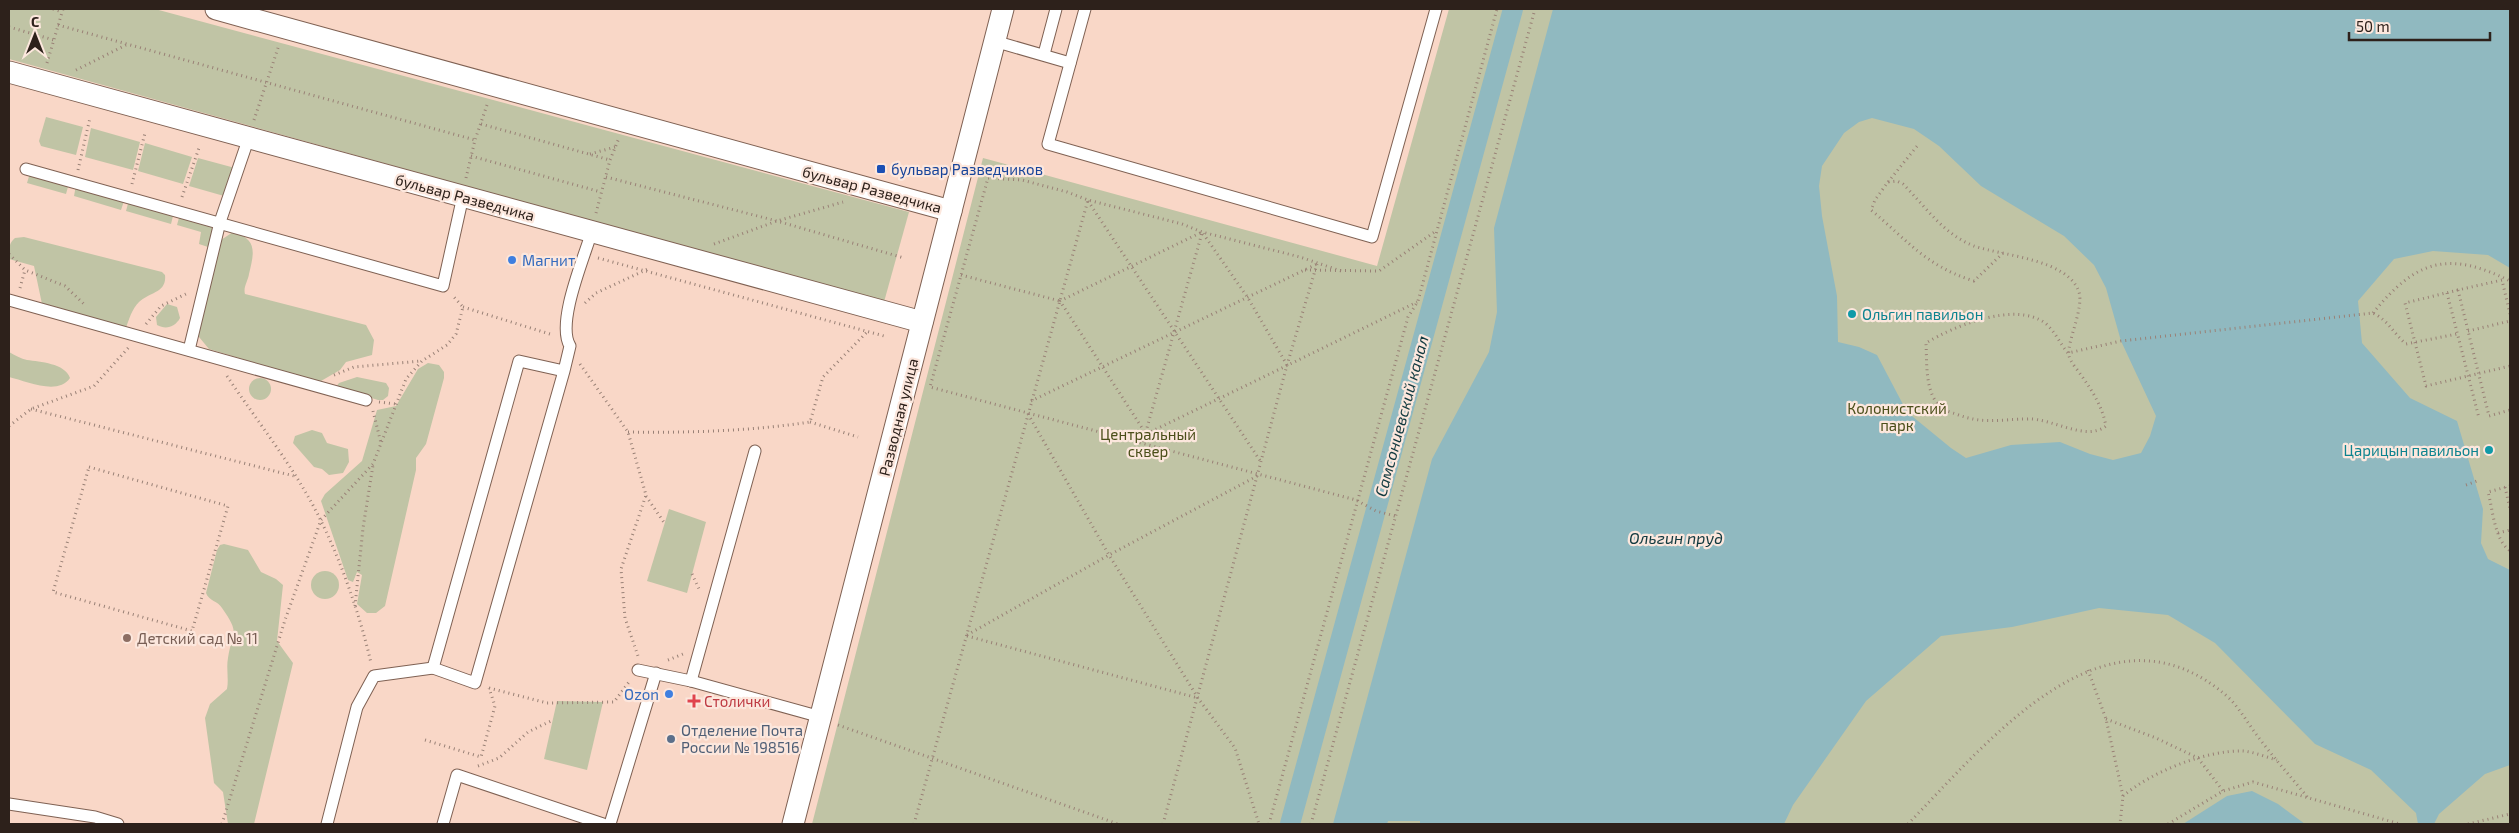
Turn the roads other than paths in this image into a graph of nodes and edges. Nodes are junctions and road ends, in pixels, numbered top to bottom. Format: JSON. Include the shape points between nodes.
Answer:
{"nodes":[{"id":1,"x":216,"y":9,"type":"edge"},
{"id":2,"x":1003,"y":9,"type":"edge"},
{"id":3,"x":1056,"y":9,"type":"edge"},
{"id":4,"x":1085,"y":9,"type":"edge"},
{"id":5,"x":1436,"y":9,"type":"edge"},
{"id":6,"x":994,"y":40,"type":"junction"},
{"id":7,"x":1044,"y":54,"type":"junction"},
{"id":8,"x":1070,"y":63,"type":"junction"},
{"id":9,"x":9,"y":72,"type":"edge"},
{"id":10,"x":249,"y":137,"type":"junction"},
{"id":11,"x":26,"y":169,"type":"dead end"},
{"id":12,"x":463,"y":196,"type":"junction"},
{"id":13,"x":951,"y":211,"type":"junction"},
{"id":14,"x":220,"y":222,"type":"junction"},
{"id":15,"x":592,"y":232,"type":"junction"},
{"id":16,"x":9,"y":300,"type":"edge"},
{"id":17,"x":922,"y":322,"type":"junction"},
{"id":18,"x":188,"y":350,"type":"junction"},
{"id":19,"x":564,"y":371,"type":"junction"},
{"id":20,"x":366,"y":400,"type":"road end"},
{"id":21,"x":755,"y":451,"type":"dead end"},
{"id":22,"x":639,"y":667,"type":"road end"},
{"id":23,"x":433,"y":668,"type":"junction"},
{"id":24,"x":656,"y":673,"type":"junction"},
{"id":25,"x":691,"y":682,"type":"junction"},
{"id":26,"x":829,"y":721,"type":"junction"},
{"id":27,"x":9,"y":804,"type":"edge"},
{"id":28,"x":118,"y":824,"type":"edge"},
{"id":29,"x":327,"y":824,"type":"edge"},
{"id":30,"x":443,"y":824,"type":"edge"},
{"id":31,"x":603,"y":824,"type":"edge"},
{"id":32,"x":610,"y":824,"type":"edge"},
{"id":33,"x":793,"y":824,"type":"edge"}],
"edges":[{"from":1,"to":13,"type":"street","name":"бульвар Разведчика"},
{"from":2,"to":6,"type":"street","name":"Разводная улица"},
{"from":3,"to":7,"type":"lane"},
{"from":4,"to":8,"type":"lane"},
{"from":5,"to":8,"type":"lane","via":[[1372,238],[1048,144]]},
{"from":6,"to":7,"type":"lane"},
{"from":6,"to":13,"type":"street","name":"Разводная улица"},
{"from":7,"to":8,"type":"lane"},
{"from":9,"to":10,"type":"street","name":"бульвар Разведчика"},
{"from":10,"to":12,"type":"street","name":"бульвар Разведчика"},
{"from":10,"to":14,"type":"lane"},
{"from":11,"to":14,"type":"lane"},
{"from":12,"to":14,"type":"lane","via":[[443,286]]},
{"from":12,"to":15,"type":"street","name":"бульвар Разведчика"},
{"from":13,"to":17,"type":"street","name":"Разводная улица"},
{"from":14,"to":18,"type":"lane"},
{"from":15,"to":17,"type":"street","name":"бульвар Разведчика"},
{"from":15,"to":19,"type":"lane","via":[[566,320],[568,342]]},
{"from":16,"to":18,"type":"lane"},
{"from":17,"to":26,"type":"street","name":"Разводная улица"},
{"from":18,"to":20,"type":"lane"},
{"from":19,"to":23,"type":"lane","via":[[519,361]]},
{"from":19,"to":23,"type":"lane","via":[[475,683]]},
{"from":21,"to":25,"type":"lane"},
{"from":22,"to":24,"type":"lane"},
{"from":23,"to":29,"type":"lane","via":[[374,676],[357,707]]},
{"from":24,"to":25,"type":"lane"},
{"from":24,"to":32,"type":"lane"},
{"from":25,"to":26,"type":"lane"},
{"from":26,"to":33,"type":"street","name":"Разводная улица"},
{"from":27,"to":28,"type":"lane","via":[[95,817]]},
{"from":30,"to":31,"type":"lane","via":[[457,775]]}]}
